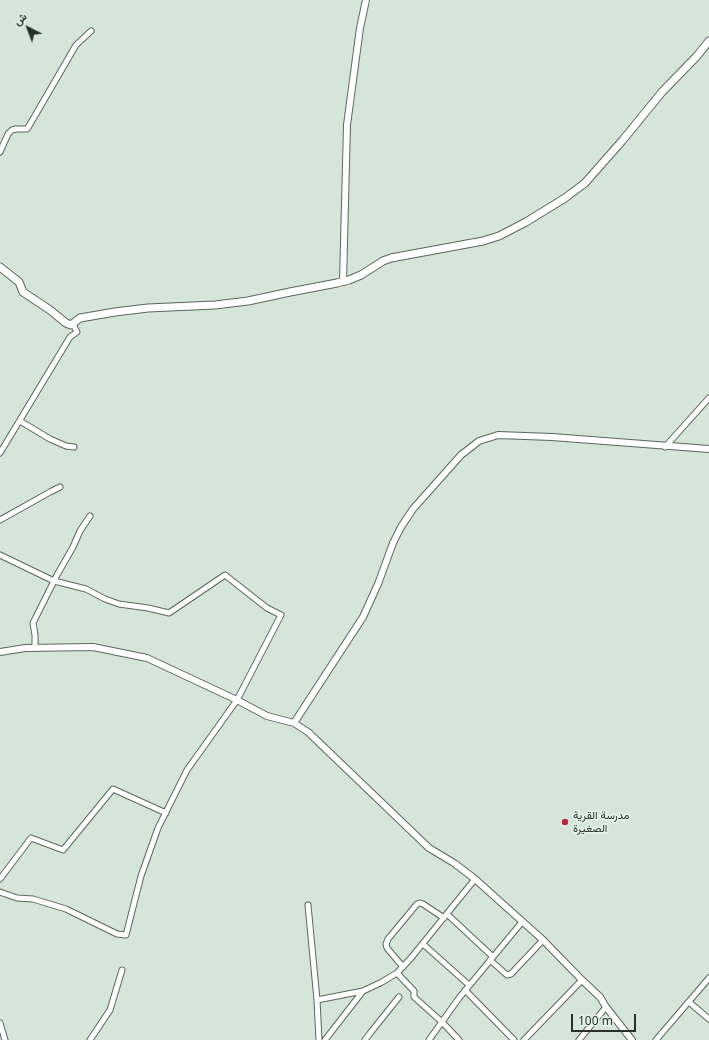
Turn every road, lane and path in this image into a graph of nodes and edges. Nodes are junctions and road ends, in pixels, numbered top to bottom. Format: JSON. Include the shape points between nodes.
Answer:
{"nodes":[{"id":1,"x":366,"y":0,"type":"edge"},
{"id":2,"x":91,"y":30,"type":"dead end"},
{"id":3,"x":709,"y":41,"type":"edge"},
{"id":4,"x":0,"y":152,"type":"edge"},
{"id":5,"x":0,"y":267,"type":"edge"},
{"id":6,"x":342,"y":282,"type":"junction"},
{"id":7,"x":73,"y":324,"type":"junction"},
{"id":8,"x":709,"y":398,"type":"edge"},
{"id":9,"x":20,"y":421,"type":"junction"},
{"id":10,"x":74,"y":446,"type":"dead end"},
{"id":11,"x":665,"y":447,"type":"junction"},
{"id":12,"x":709,"y":449,"type":"edge"},
{"id":13,"x":0,"y":454,"type":"edge"},
{"id":14,"x":60,"y":487,"type":"dead end"},
{"id":15,"x":90,"y":516,"type":"dead end"},
{"id":16,"x":0,"y":520,"type":"edge"},
{"id":17,"x":0,"y":555,"type":"edge"},
{"id":18,"x":54,"y":581,"type":"junction"},
{"id":19,"x":34,"y":648,"type":"junction"},
{"id":20,"x":1,"y":653,"type":"edge"},
{"id":21,"x":236,"y":700,"type":"junction"},
{"id":22,"x":294,"y":722,"type":"junction"},
{"id":23,"x":166,"y":813,"type":"junction"},
{"id":24,"x":0,"y":879,"type":"edge"},
{"id":25,"x":475,"y":880,"type":"junction"},
{"id":26,"x":0,"y":892,"type":"edge"},
{"id":27,"x":308,"y":906,"type":"dead end"},
{"id":28,"x":446,"y":916,"type":"junction"},
{"id":29,"x":522,"y":922,"type":"junction"},
{"id":30,"x":543,"y":940,"type":"junction"},
{"id":31,"x":423,"y":944,"type":"junction"},
{"id":32,"x":492,"y":958,"type":"junction"},
{"id":33,"x":403,"y":967,"type":"junction"},
{"id":34,"x":122,"y":970,"type":"dead end"},
{"id":35,"x":397,"y":973,"type":"junction"},
{"id":36,"x":709,"y":978,"type":"edge"},
{"id":37,"x":582,"y":980,"type":"junction"},
{"id":38,"x":469,"y":985,"type":"junction"},
{"id":39,"x":465,"y":990,"type":"junction"},
{"id":40,"x":363,"y":991,"type":"junction"},
{"id":41,"x":399,"y":997,"type":"dead end"},
{"id":42,"x":317,"y":1000,"type":"junction"},
{"id":43,"x":689,"y":1002,"type":"junction"},
{"id":44,"x":606,"y":1007,"type":"junction"},
{"id":45,"x":709,"y":1019,"type":"edge"},
{"id":46,"x":442,"y":1022,"type":"junction"},
{"id":47,"x":0,"y":1023,"type":"edge"},
{"id":48,"x":528,"y":1039,"type":"edge"},
{"id":49,"x":5,"y":1040,"type":"edge"},
{"id":50,"x":90,"y":1040,"type":"edge"},
{"id":51,"x":319,"y":1040,"type":"edge"},
{"id":52,"x":325,"y":1040,"type":"edge"},
{"id":53,"x":365,"y":1040,"type":"edge"},
{"id":54,"x":429,"y":1040,"type":"edge"},
{"id":55,"x":458,"y":1040,"type":"edge"},
{"id":56,"x":514,"y":1040,"type":"edge"},
{"id":57,"x":579,"y":1040,"type":"edge"},
{"id":58,"x":632,"y":1040,"type":"edge"},
{"id":59,"x":656,"y":1040,"type":"edge"}],
"edges":[{"from":1,"to":6,"type":"street","via":[[347,125]]},
{"from":2,"to":4,"type":"street","via":[[76,46],[27,129],[12,130]]},
{"from":3,"to":6,"type":"main road","via":[[698,56],[662,92],[608,158],[585,183],[565,198],[498,236],[383,260]]},
{"from":5,"to":7,"type":"main road","via":[[19,282],[23,292],[69,325]]},
{"from":6,"to":7,"type":"main road","via":[[248,301],[102,314],[80,318]]},
{"from":7,"to":9,"type":"street","via":[[77,332],[70,338]]},
{"from":8,"to":11,"type":"street"},
{"from":9,"to":10,"type":"street","via":[[50,439],[66,446]]},
{"from":9,"to":13,"type":"street"},
{"from":11,"to":12,"type":"street"},
{"from":11,"to":22,"type":"street","via":[[506,435],[479,441],[461,455],[413,509],[401,527],[363,617]]},
{"from":14,"to":16,"type":"street"},
{"from":15,"to":18,"type":"street"},
{"from":17,"to":18,"type":"street"},
{"from":18,"to":19,"type":"street","via":[[33,623]]},
{"from":18,"to":21,"type":"street","via":[[86,589],[119,604],[169,614],[225,575],[280,615]]},
{"from":19,"to":20,"type":"street"},
{"from":19,"to":21,"type":"street","via":[[93,647],[147,658]]},
{"from":21,"to":22,"type":"street","via":[[267,716]]},
{"from":21,"to":23,"type":"street","via":[[187,770]]},
{"from":22,"to":25,"type":"street","via":[[308,732],[429,848]]},
{"from":23,"to":24,"type":"street","via":[[113,789],[63,850],[31,838]]},
{"from":23,"to":26,"type":"street","via":[[141,876],[126,935],[117,934],[66,909],[33,898],[17,898]]},
{"from":25,"to":28,"type":"street"},
{"from":25,"to":29,"type":"street"},
{"from":27,"to":42,"type":"street"},
{"from":28,"to":31,"type":"street"},
{"from":28,"to":32,"type":"street"},
{"from":28,"to":33,"type":"street","via":[[423,904],[417,904],[386,942],[387,948]]},
{"from":29,"to":30,"type":"street"},
{"from":29,"to":32,"type":"street"},
{"from":30,"to":32,"type":"street","via":[[511,974],[507,975]]},
{"from":30,"to":37,"type":"street"},
{"from":31,"to":33,"type":"street"},
{"from":31,"to":38,"type":"street"},
{"from":32,"to":38,"type":"street"},
{"from":33,"to":35,"type":"street"},
{"from":34,"to":50,"type":"street","via":[[110,1010]]},
{"from":35,"to":40,"type":"street"},
{"from":35,"to":46,"type":"street","via":[[414,991],[414,997]]},
{"from":36,"to":43,"type":"street"},
{"from":37,"to":44,"type":"street","via":[[600,997]]},
{"from":37,"to":48,"type":"street"},
{"from":38,"to":39,"type":"street"},
{"from":39,"to":46,"type":"street"},
{"from":39,"to":56,"type":"street"},
{"from":40,"to":42,"type":"street"},
{"from":40,"to":52,"type":"street"},
{"from":41,"to":53,"type":"street"},
{"from":42,"to":51,"type":"street"},
{"from":43,"to":45,"type":"street"},
{"from":43,"to":59,"type":"street"},
{"from":44,"to":57,"type":"street"},
{"from":44,"to":58,"type":"street"},
{"from":46,"to":54,"type":"street"},
{"from":46,"to":55,"type":"street"},
{"from":47,"to":49,"type":"street"}]}
